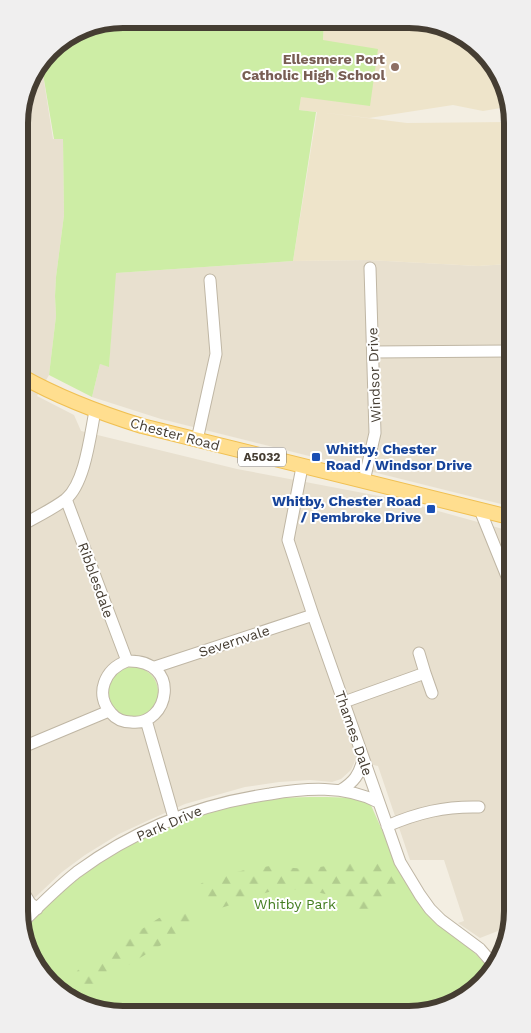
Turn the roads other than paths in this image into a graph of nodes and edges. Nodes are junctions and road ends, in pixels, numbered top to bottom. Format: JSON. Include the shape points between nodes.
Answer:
{"nodes":[{"id":1,"x":370,"y":268,"type":"dead end"},
{"id":2,"x":210,"y":280,"type":"dead end"},
{"id":3,"x":504,"y":351,"type":"edge"},
{"id":4,"x":373,"y":352,"type":"junction"},
{"id":5,"x":28,"y":380,"type":"edge"},
{"id":6,"x":95,"y":411,"type":"junction"},
{"id":7,"x":198,"y":440,"type":"junction"},
{"id":8,"x":302,"y":467,"type":"junction"},
{"id":9,"x":364,"y":481,"type":"junction"},
{"id":10,"x":66,"y":499,"type":"junction"},
{"id":11,"x":480,"y":510,"type":"junction"},
{"id":12,"x":504,"y":515,"type":"edge"},
{"id":13,"x":28,"y":521,"type":"edge"},
{"id":14,"x":503,"y":568,"type":"edge"},
{"id":15,"x":312,"y":615,"type":"junction"},
{"id":16,"x":419,"y":653,"type":"dead end"},
{"id":17,"x":127,"y":661,"type":"junction"},
{"id":18,"x":155,"y":667,"type":"junction"},
{"id":19,"x":425,"y":672,"type":"junction"},
{"id":20,"x":432,"y":693,"type":"dead end"},
{"id":21,"x":344,"y":702,"type":"junction"},
{"id":22,"x":109,"y":711,"type":"junction"},
{"id":23,"x":146,"y":720,"type":"junction"},
{"id":24,"x":28,"y":745,"type":"edge"},
{"id":25,"x":363,"y":760,"type":"junction"},
{"id":26,"x":341,"y":790,"type":"junction"},
{"id":27,"x":378,"y":802,"type":"junction"},
{"id":28,"x":479,"y":806,"type":"dead end"},
{"id":29,"x":174,"y":818,"type":"junction"},
{"id":30,"x":387,"y":826,"type":"junction"},
{"id":31,"x":28,"y":900,"type":"edge"},
{"id":32,"x":37,"y":909,"type":"junction"},
{"id":33,"x":28,"y":917,"type":"edge"},
{"id":34,"x":490,"y":960,"type":"edge"}],
"edges":[{"from":1,"to":4,"type":"street","name":"Windsor Drive"},
{"from":2,"to":7,"type":"street","via":[[216,354]]},
{"from":3,"to":4,"type":"street"},
{"from":4,"to":9,"type":"street","name":"Windsor Drive","via":[[375,433]]},
{"from":5,"to":6,"type":"main road","name":"Chester Road","number":"A5032"},
{"from":6,"to":7,"type":"main road","name":"Chester Road","number":"A5032"},
{"from":6,"to":10,"type":"street","via":[[81,476]]},
{"from":7,"to":8,"type":"main road","name":"Chester Road","number":"A5032"},
{"from":8,"to":9,"type":"main road","name":"Chester Road","number":"A5032"},
{"from":8,"to":15,"type":"street","name":"Thames Dale","via":[[288,540]]},
{"from":9,"to":11,"type":"main road","name":"Chester Road","number":"A5032"},
{"from":10,"to":13,"type":"street"},
{"from":10,"to":17,"type":"street","name":"Ribblesdale"},
{"from":11,"to":12,"type":"main road","name":"Chester Road","number":"A5032"},
{"from":11,"to":14,"type":"street"},
{"from":15,"to":18,"type":"street","name":"Severnvale"},
{"from":15,"to":21,"type":"street","name":"Thames Dale"},
{"from":16,"to":19,"type":"street"},
{"from":17,"to":18,"type":"street"},
{"from":17,"to":22,"type":"street","via":[[111,670],[105,678],[102,691]]},
{"from":18,"to":23,"type":"street","via":[[164,684],[164,700],[159,710]]},
{"from":19,"to":20,"type":"street"},
{"from":19,"to":21,"type":"street"},
{"from":21,"to":25,"type":"street","name":"Thames Dale"},
{"from":22,"to":23,"type":"street","via":[[124,722]]},
{"from":22,"to":24,"type":"street"},
{"from":23,"to":29,"type":"street"},
{"from":25,"to":26,"type":"street","via":[[358,775]]},
{"from":25,"to":27,"type":"street","name":"Thames Dale"},
{"from":26,"to":27,"type":"street","name":"Park Drive"},
{"from":26,"to":29,"type":"street","name":"Park Drive","via":[[288,790],[251,796]]},
{"from":27,"to":30,"type":"street","name":"Thames Dale"},
{"from":28,"to":30,"type":"street","via":[[438,808]]},
{"from":29,"to":32,"type":"street","name":"Park Drive","via":[[122,844],[78,872]]},
{"from":30,"to":34,"type":"street","name":"Thames Dale","via":[[400,862],[430,909]]},
{"from":31,"to":32,"type":"street"},
{"from":32,"to":33,"type":"street","name":"Park Drive"}]}
